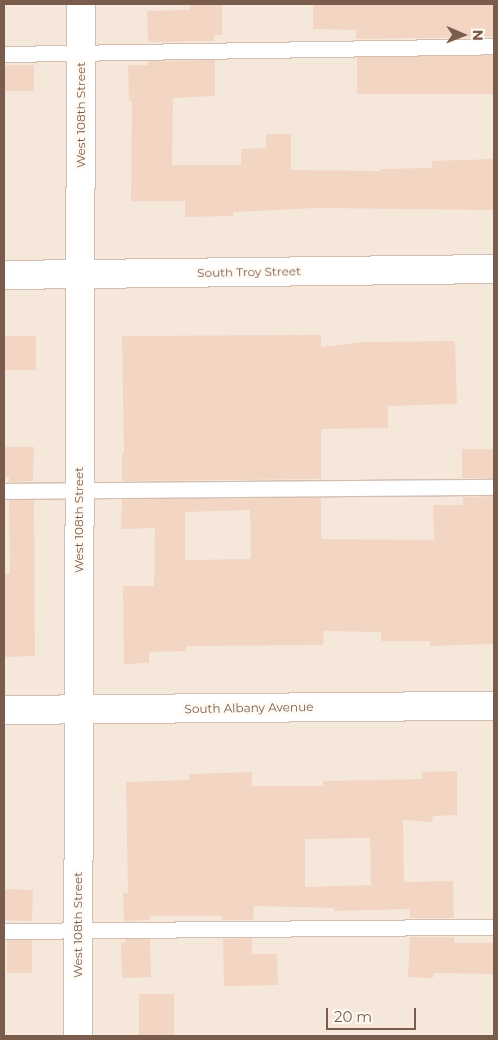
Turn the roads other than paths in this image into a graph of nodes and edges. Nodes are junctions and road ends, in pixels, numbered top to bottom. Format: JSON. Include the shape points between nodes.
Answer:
{"nodes":[{"id":1,"x":81,"y":4,"type":"edge"},
{"id":2,"x":494,"y":46,"type":"edge"},
{"id":3,"x":4,"y":54,"type":"edge"},
{"id":4,"x":81,"y":54,"type":"junction"},
{"id":5,"x":494,"y":269,"type":"edge"},
{"id":6,"x":4,"y":274,"type":"edge"},
{"id":7,"x":80,"y":274,"type":"junction"},
{"id":8,"x":494,"y":487,"type":"edge"},
{"id":9,"x":79,"y":490,"type":"junction"},
{"id":10,"x":4,"y":491,"type":"edge"},
{"id":11,"x":494,"y":706,"type":"edge"},
{"id":12,"x":4,"y":710,"type":"edge"},
{"id":13,"x":78,"y":710,"type":"junction"},
{"id":14,"x":494,"y":927,"type":"edge"},
{"id":15,"x":78,"y":930,"type":"junction"},
{"id":16,"x":4,"y":931,"type":"edge"},
{"id":17,"x":78,"y":1036,"type":"edge"}],
"edges":[{"from":1,"to":4,"type":"street","name":"West 108th Street"},
{"from":2,"to":4,"type":"lane"},
{"from":3,"to":4,"type":"lane"},
{"from":4,"to":7,"type":"street","name":"West 108th Street"},
{"from":5,"to":7,"type":"street","name":"South Troy Street"},
{"from":6,"to":7,"type":"street","name":"South Troy Street"},
{"from":7,"to":9,"type":"street","name":"West 108th Street"},
{"from":8,"to":9,"type":"lane"},
{"from":9,"to":10,"type":"lane"},
{"from":9,"to":13,"type":"street","name":"West 108th Street"},
{"from":11,"to":13,"type":"street","name":"South Albany Avenue"},
{"from":12,"to":13,"type":"street","name":"South Albany Avenue"},
{"from":13,"to":15,"type":"street","name":"West 108th Street"},
{"from":14,"to":15,"type":"lane"},
{"from":15,"to":16,"type":"lane"},
{"from":15,"to":17,"type":"street","name":"West 108th Street"}]}
